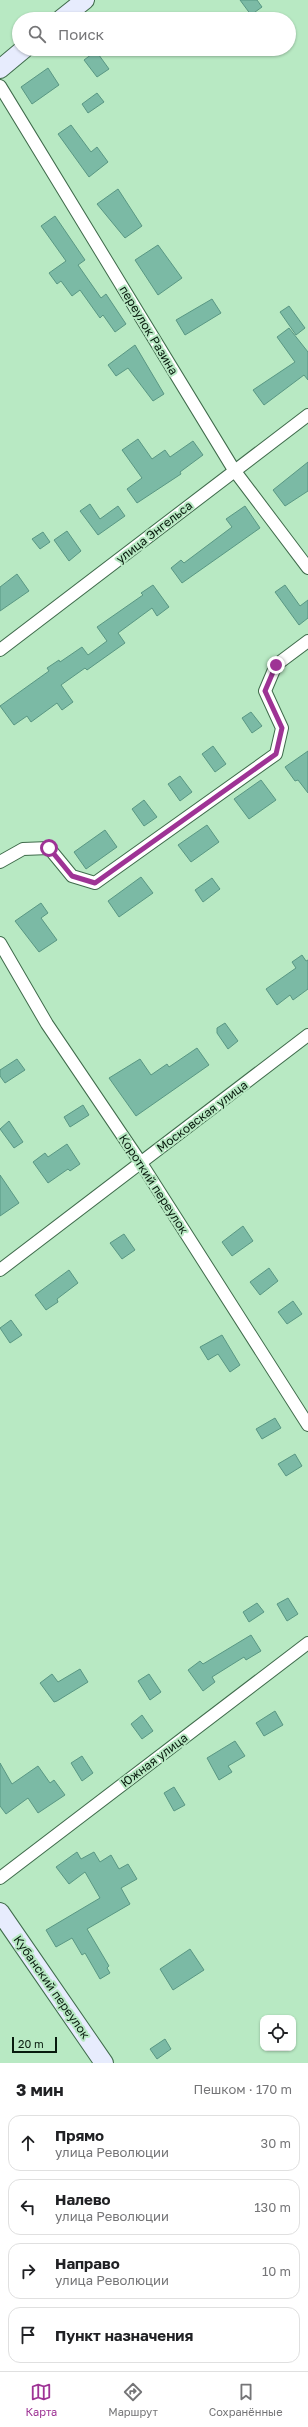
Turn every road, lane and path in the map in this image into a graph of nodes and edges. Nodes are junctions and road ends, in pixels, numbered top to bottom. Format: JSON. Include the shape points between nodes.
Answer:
{"nodes":[{"id":1,"x":85,"y":0,"type":"edge"},
{"id":2,"x":70,"y":12,"type":"edge"},
{"id":3,"x":16,"y":56,"type":"edge"},
{"id":4,"x":0,"y":69,"type":"edge"},
{"id":5,"x":0,"y":86,"type":"edge"},
{"id":6,"x":308,"y":415,"type":"edge"},
{"id":7,"x":234,"y":470,"type":"junction"},
{"id":8,"x":308,"y":568,"type":"edge"},
{"id":9,"x":308,"y":641,"type":"edge"},
{"id":10,"x":0,"y":650,"type":"edge"},
{"id":11,"x":0,"y":862,"type":"edge"},
{"id":12,"x":0,"y":943,"type":"edge"},
{"id":13,"x":308,"y":1035,"type":"edge"},
{"id":14,"x":141,"y":1163,"type":"junction"},
{"id":15,"x":0,"y":1270,"type":"edge"},
{"id":16,"x":308,"y":1425,"type":"edge"},
{"id":17,"x":308,"y":1643,"type":"edge"},
{"id":18,"x":0,"y":1878,"type":"edge"},
{"id":19,"x":0,"y":1912,"type":"edge"},
{"id":20,"x":104,"y":2063,"type":"edge"}],
"edges":[{"from":1,"to":2,"type":"street"},
{"from":3,"to":4,"type":"street"},
{"from":5,"to":7,"type":"street","name":"переулок Разина"},
{"from":6,"to":7,"type":"street","name":"улица Энгельса"},
{"from":7,"to":8,"type":"street","name":"переулок Разина"},
{"from":7,"to":10,"type":"street","name":"улица Энгельса"},
{"from":9,"to":11,"type":"street","via":[[276,665],[265,691],[282,728],[276,754],[95,883],[72,876],[49,848],[23,848]]},
{"from":12,"to":14,"type":"street","name":"Короткий переулок","via":[[47,1024]]},
{"from":13,"to":14,"type":"street","name":"Московская улица"},
{"from":14,"to":15,"type":"street","name":"Московская улица"},
{"from":14,"to":16,"type":"street","name":"Короткий переулок"},
{"from":17,"to":18,"type":"street","name":"Южная улица"},
{"from":19,"to":20,"type":"street","name":"Кубанский переулок"}]}
